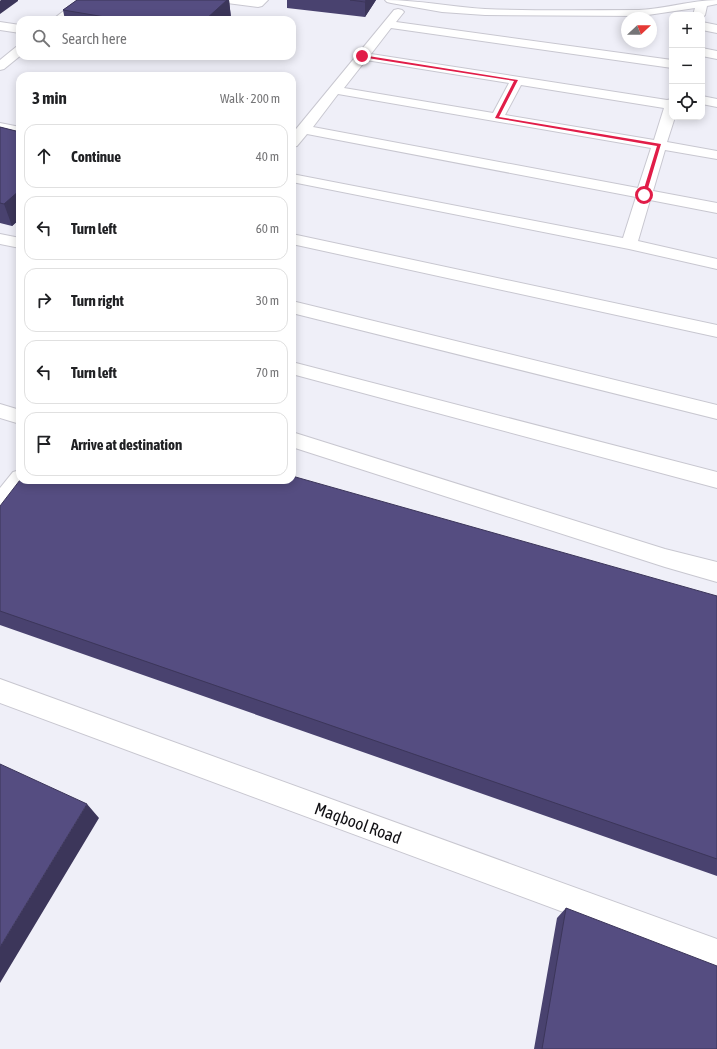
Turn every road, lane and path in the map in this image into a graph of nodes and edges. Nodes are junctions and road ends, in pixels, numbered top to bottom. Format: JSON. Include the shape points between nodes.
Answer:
{"nodes":[{"id":1,"x":85,"y":0,"type":"edge"},
{"id":2,"x":227,"y":0,"type":"edge"},
{"id":3,"x":262,"y":0,"type":"edge"},
{"id":4,"x":391,"y":0,"type":"edge"},
{"id":5,"x":627,"y":0,"type":"edge"},
{"id":6,"x":717,"y":1,"type":"edge"},
{"id":7,"x":406,"y":2,"type":"edge"},
{"id":8,"x":695,"y":6,"type":"edge"},
{"id":9,"x":717,"y":7,"type":"edge"},
{"id":10,"x":620,"y":14,"type":"junction"},
{"id":11,"x":63,"y":16,"type":"edge"},
{"id":12,"x":388,"y":24,"type":"junction"},
{"id":13,"x":0,"y":26,"type":"edge"},
{"id":14,"x":705,"y":27,"type":"edge"},
{"id":15,"x":16,"y":28,"type":"edge"},
{"id":16,"x":717,"y":29,"type":"edge"},
{"id":17,"x":16,"y":53,"type":"edge"},
{"id":18,"x":705,"y":53,"type":"edge"},
{"id":19,"x":717,"y":55,"type":"edge"},
{"id":20,"x":362,"y":56,"type":"junction"},
{"id":21,"x":669,"y":64,"type":"edge"},
{"id":22,"x":0,"y":66,"type":"edge"},
{"id":23,"x":517,"y":80,"type":"junction"},
{"id":24,"x":335,"y":90,"type":"junction"},
{"id":25,"x":705,"y":101,"type":"edge"},
{"id":26,"x":717,"y":103,"type":"edge"},
{"id":27,"x":669,"y":104,"type":"edge"},
{"id":28,"x":669,"y":113,"type":"edge"},
{"id":29,"x":497,"y":117,"type":"junction"},
{"id":30,"x":0,"y":127,"type":"edge"},
{"id":31,"x":303,"y":129,"type":"junction"},
{"id":32,"x":16,"y":130,"type":"edge"},
{"id":33,"x":296,"y":138,"type":"edge"},
{"id":34,"x":659,"y":145,"type":"junction"},
{"id":35,"x":717,"y":155,"type":"edge"},
{"id":36,"x":296,"y":179,"type":"edge"},
{"id":37,"x":644,"y":195,"type":"junction"},
{"id":38,"x":717,"y":208,"type":"edge"},
{"id":39,"x":0,"y":239,"type":"edge"},
{"id":40,"x":296,"y":239,"type":"edge"},
{"id":41,"x":16,"y":242,"type":"edge"},
{"id":42,"x":629,"y":244,"type":"junction"},
{"id":43,"x":717,"y":264,"type":"edge"},
{"id":44,"x":296,"y":308,"type":"edge"},
{"id":45,"x":717,"y":331,"type":"edge"},
{"id":46,"x":296,"y":369,"type":"edge"},
{"id":47,"x":716,"y":406,"type":"edge"},
{"id":48,"x":0,"y":411,"type":"edge"},
{"id":49,"x":16,"y":416,"type":"edge"},
{"id":50,"x":296,"y":440,"type":"edge"},
{"id":51,"x":717,"y":480,"type":"edge"},
{"id":52,"x":16,"y":483,"type":"edge"},
{"id":53,"x":0,"y":503,"type":"edge"},
{"id":54,"x":717,"y":572,"type":"edge"},
{"id":55,"x":0,"y":691,"type":"edge"},
{"id":56,"x":717,"y":954,"type":"edge"}],
"edges":[{"from":1,"to":11,"type":"street"},
{"from":2,"to":3,"type":"street","via":[[258,4]]},
{"from":4,"to":7,"type":"street"},
{"from":5,"to":10,"type":"street"},
{"from":6,"to":8,"type":"street"},
{"from":7,"to":10,"type":"street","via":[[442,10]]},
{"from":7,"to":12,"type":"street"},
{"from":8,"to":9,"type":"street"},
{"from":8,"to":10,"type":"street"},
{"from":12,"to":20,"type":"street"},
{"from":12,"to":21,"type":"street"},
{"from":13,"to":15,"type":"street"},
{"from":14,"to":16,"type":"street"},
{"from":17,"to":22,"type":"street"},
{"from":18,"to":19,"type":"street"},
{"from":20,"to":23,"type":"street"},
{"from":20,"to":24,"type":"street"},
{"from":23,"to":27,"type":"street"},
{"from":23,"to":29,"type":"street"},
{"from":24,"to":29,"type":"street"},
{"from":24,"to":31,"type":"street"},
{"from":25,"to":26,"type":"street"},
{"from":28,"to":34,"type":"street"},
{"from":29,"to":34,"type":"street"},
{"from":30,"to":32,"type":"street"},
{"from":31,"to":33,"type":"street"},
{"from":31,"to":37,"type":"street"},
{"from":34,"to":35,"type":"street"},
{"from":34,"to":37,"type":"street"},
{"from":36,"to":42,"type":"street"},
{"from":37,"to":38,"type":"street"},
{"from":37,"to":42,"type":"street"},
{"from":39,"to":41,"type":"street"},
{"from":40,"to":45,"type":"street"},
{"from":42,"to":43,"type":"street"},
{"from":44,"to":47,"type":"street"},
{"from":46,"to":51,"type":"street"},
{"from":48,"to":49,"type":"street"},
{"from":50,"to":54,"type":"street"},
{"from":52,"to":53,"type":"street"},
{"from":55,"to":56,"type":"street","name":"Maqbool Road"}]}
